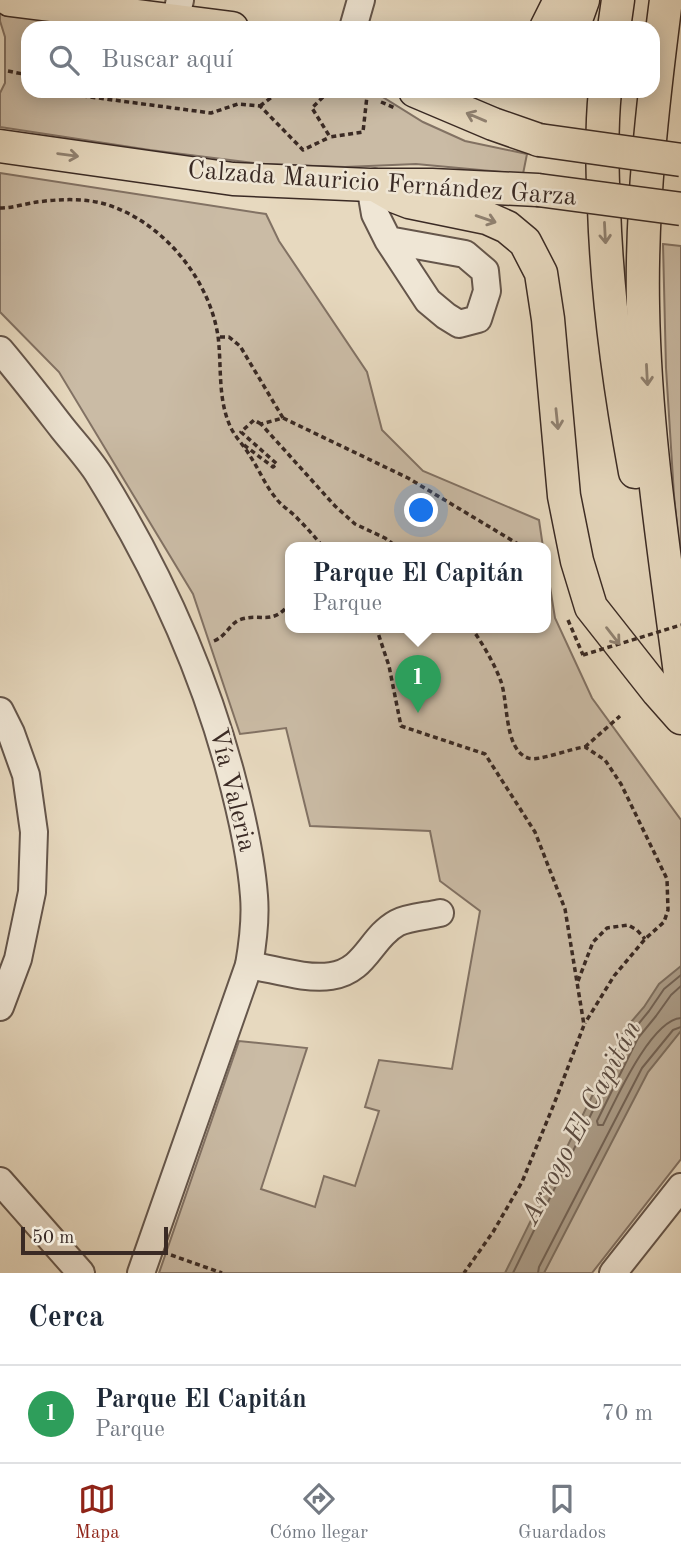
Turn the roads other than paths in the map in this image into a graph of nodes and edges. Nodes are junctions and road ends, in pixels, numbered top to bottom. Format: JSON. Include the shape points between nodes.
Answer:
{"nodes":[{"id":1,"x":10,"y":0,"type":"edge"},
{"id":2,"x":361,"y":0,"type":"edge"},
{"id":3,"x":560,"y":0,"type":"edge"},
{"id":4,"x":583,"y":0,"type":"edge"},
{"id":5,"x":618,"y":0,"type":"edge"},
{"id":6,"x":666,"y":0,"type":"edge"},
{"id":7,"x":178,"y":10,"type":"edge"},
{"id":8,"x":211,"y":21,"type":"edge"},
{"id":9,"x":356,"y":21,"type":"edge"},
{"id":10,"x":550,"y":21,"type":"edge"},
{"id":11,"x":576,"y":21,"type":"edge"},
{"id":12,"x":615,"y":21,"type":"edge"},
{"id":13,"x":660,"y":48,"type":"edge"},
{"id":14,"x":432,"y":98,"type":"edge"},
{"id":15,"x":606,"y":98,"type":"edge"},
{"id":16,"x":655,"y":98,"type":"edge"},
{"id":17,"x":0,"y":146,"type":"edge"},
{"id":18,"x":681,"y":160,"type":"edge"},
{"id":19,"x":373,"y":185,"type":"junction"},
{"id":20,"x":681,"y":209,"type":"edge"},
{"id":21,"x":388,"y":240,"type":"dead end"},
{"id":22,"x":0,"y":350,"type":"edge"},
{"id":23,"x":664,"y":548,"type":"junction"},
{"id":24,"x":681,"y":681,"type":"edge"},
{"id":25,"x":0,"y":711,"type":"edge"},
{"id":26,"x":681,"y":718,"type":"edge"},
{"id":27,"x":440,"y":913,"type":"dead end"},
{"id":28,"x":249,"y":965,"type":"junction"},
{"id":29,"x":0,"y":1007,"type":"edge"},
{"id":30,"x":0,"y":1181,"type":"edge"},
{"id":31,"x":681,"y":1187,"type":"edge"},
{"id":32,"x":80,"y":1273,"type":"edge"},
{"id":33,"x":141,"y":1273,"type":"edge"},
{"id":34,"x":613,"y":1273,"type":"edge"}],
"edges":[{"from":1,"to":7,"type":"main road"},
{"from":2,"to":9,"type":"street"},
{"from":3,"to":10,"type":"main road"},
{"from":4,"to":11,"type":"main road"},
{"from":5,"to":12,"type":"main road"},
{"from":6,"to":13,"type":"main road","one_way":true},
{"from":7,"to":8,"type":"main road"},
{"from":18,"to":14,"type":"main road","name":"Calzada Mauricio Fernández Garza","one_way":true,"bridge":true,"via":[[540,140]]},
{"from":15,"to":23,"type":"main road","one_way":true,"via":[[605,232],[617,360],[638,491]]},
{"from":16,"to":23,"type":"main road","one_way":true,"via":[[644,211],[643,307],[650,442]]},
{"from":17,"to":19,"type":"main road","name":"Calzada Mauricio Fernández Garza","one_way":true,"via":[[233,179]]},
{"from":19,"to":20,"type":"main road","name":"Calzada Mauricio Fernández Garza","bridge":true,"via":[[538,190]]},
{"from":19,"to":21,"type":"street","via":[[375,214]]},
{"from":19,"to":26,"type":"main road","one_way":true,"via":[[410,202],[487,218],[525,242],[541,273],[564,496],[591,607]]},
{"from":22,"to":28,"type":"street","name":"Vía Valeria","via":[[98,473],[140,547],[198,673],[223,743],[249,852],[254,898]]},
{"from":23,"to":24,"type":"main road"},
{"from":25,"to":29,"type":"street","via":[[26,775],[34,832],[32,892],[18,959]]},
{"from":27,"to":28,"type":"street","via":[[399,922],[379,937],[362,961],[343,973],[312,976]]},
{"from":28,"to":33,"type":"street","name":"Vía Valeria"},
{"from":30,"to":32,"type":"street"},
{"from":31,"to":34,"type":"street"}]}
